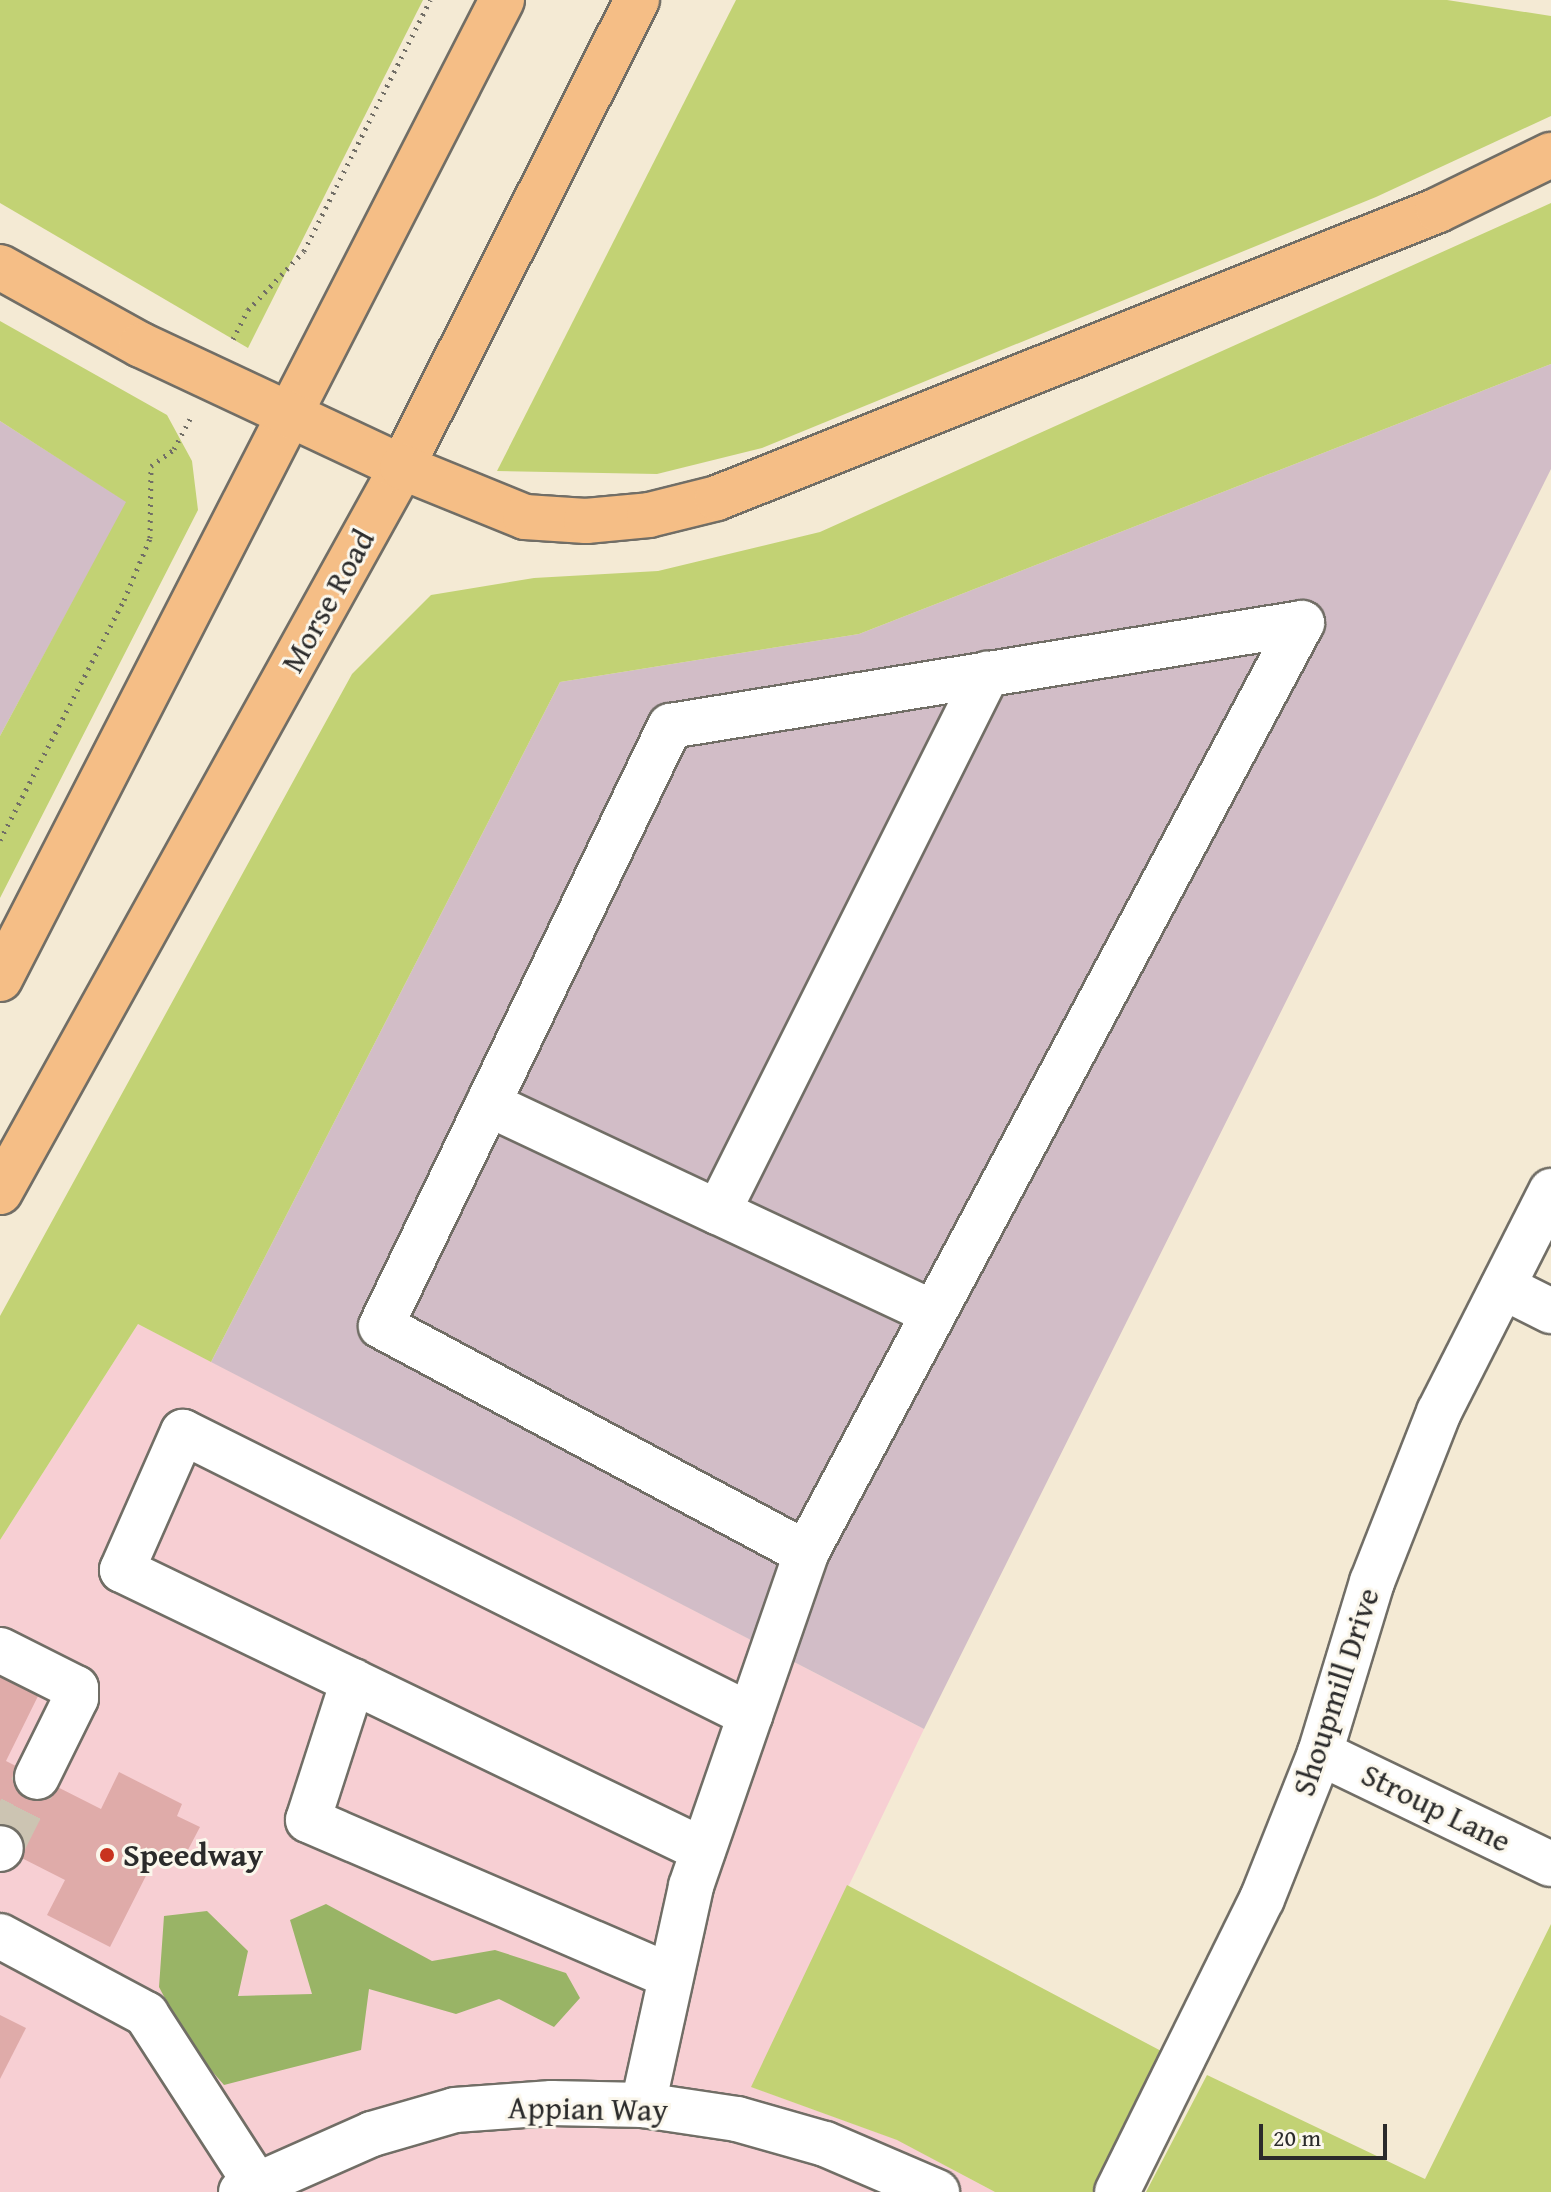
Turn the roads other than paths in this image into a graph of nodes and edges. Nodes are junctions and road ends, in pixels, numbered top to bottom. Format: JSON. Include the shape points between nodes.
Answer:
{"nodes":[{"id":1,"x":502,"y":0,"type":"edge"},
{"id":2,"x":637,"y":0,"type":"edge"},
{"id":3,"x":1551,"y":155,"type":"edge"},
{"id":4,"x":0,"y":267,"type":"edge"},
{"id":5,"x":292,"y":415,"type":"junction"},
{"id":6,"x":402,"y":467,"type":"junction"},
{"id":7,"x":987,"y":674,"type":"junction"},
{"id":8,"x":0,"y":979,"type":"edge"},
{"id":9,"x":488,"y":1104,"type":"junction"},
{"id":10,"x":1551,"y":1191,"type":"edge"},
{"id":11,"x":0,"y":1192,"type":"edge"},
{"id":12,"x":718,"y":1212,"type":"junction"},
{"id":13,"x":1503,"y":1287,"type":"junction"},
{"id":14,"x":1551,"y":1311,"type":"edge"},
{"id":15,"x":934,"y":1313,"type":"junction"},
{"id":16,"x":806,"y":1553,"type":"junction"},
{"id":17,"x":0,"y":1650,"type":"edge"},
{"id":18,"x":353,"y":1681,"type":"junction"},
{"id":19,"x":750,"y":1715,"type":"junction"},
{"id":20,"x":1320,"y":1753,"type":"junction"},
{"id":21,"x":37,"y":1777,"type":"tunnel mouth"},
{"id":22,"x":703,"y":1850,"type":"junction"},
{"id":23,"x":1551,"y":1864,"type":"edge"},
{"id":24,"x":0,"y":1936,"type":"edge"},
{"id":25,"x":670,"y":1976,"type":"junction"},
{"id":26,"x":643,"y":2105,"type":"junction"},
{"id":27,"x":248,"y":2188,"type":"edge"},
{"id":28,"x":937,"y":2192,"type":"edge"},
{"id":29,"x":1117,"y":2192,"type":"edge"}],
"edges":[{"from":1,"to":5,"type":"main road"},
{"from":2,"to":6,"type":"main road","name":"Morse Road"},
{"from":3,"to":6,"type":"main road","via":[[1438,210],[717,498],[649,515],[586,521],[525,517]]},
{"from":4,"to":5,"type":"main road","via":[[141,345]]},
{"from":5,"to":6,"type":"main road"},
{"from":5,"to":8,"type":"main road"},
{"from":6,"to":11,"type":"main road","name":"Morse Road"},
{"from":7,"to":9,"type":"street","via":[[670,726]]},
{"from":7,"to":12,"type":"street"},
{"from":7,"to":15,"type":"street","via":[[1302,623]]},
{"from":9,"to":12,"type":"street"},
{"from":9,"to":16,"type":"street","via":[[381,1326]]},
{"from":10,"to":13,"type":"street","name":"Shoupmill Drive"},
{"from":12,"to":15,"type":"street"},
{"from":13,"to":14,"type":"street"},
{"from":13,"to":20,"type":"street","name":"Shoupmill Drive","via":[[1439,1412],[1372,1582]]},
{"from":15,"to":16,"type":"street"},
{"from":16,"to":19,"type":"street"},
{"from":17,"to":21,"type":"street","via":[[76,1688],[76,1698]]},
{"from":18,"to":19,"type":"street","via":[[122,1570],[183,1432]]},
{"from":18,"to":22,"type":"street"},
{"from":18,"to":25,"type":"street","via":[[308,1820]]},
{"from":19,"to":22,"type":"street"},
{"from":20,"to":23,"type":"street","name":"Stroup Lane"},
{"from":20,"to":29,"type":"street","name":"Shoupmill Drive","via":[[1262,1899]]},
{"from":22,"to":25,"type":"street"},
{"from":24,"to":27,"type":"street","via":[[146,2014]]},
{"from":25,"to":26,"type":"street"},
{"from":26,"to":27,"type":"street","name":"Appian Way","via":[[552,2103],[455,2110],[372,2134]]},
{"from":26,"to":28,"type":"street","name":"Appian Way","via":[[737,2119],[825,2144]]}]}
